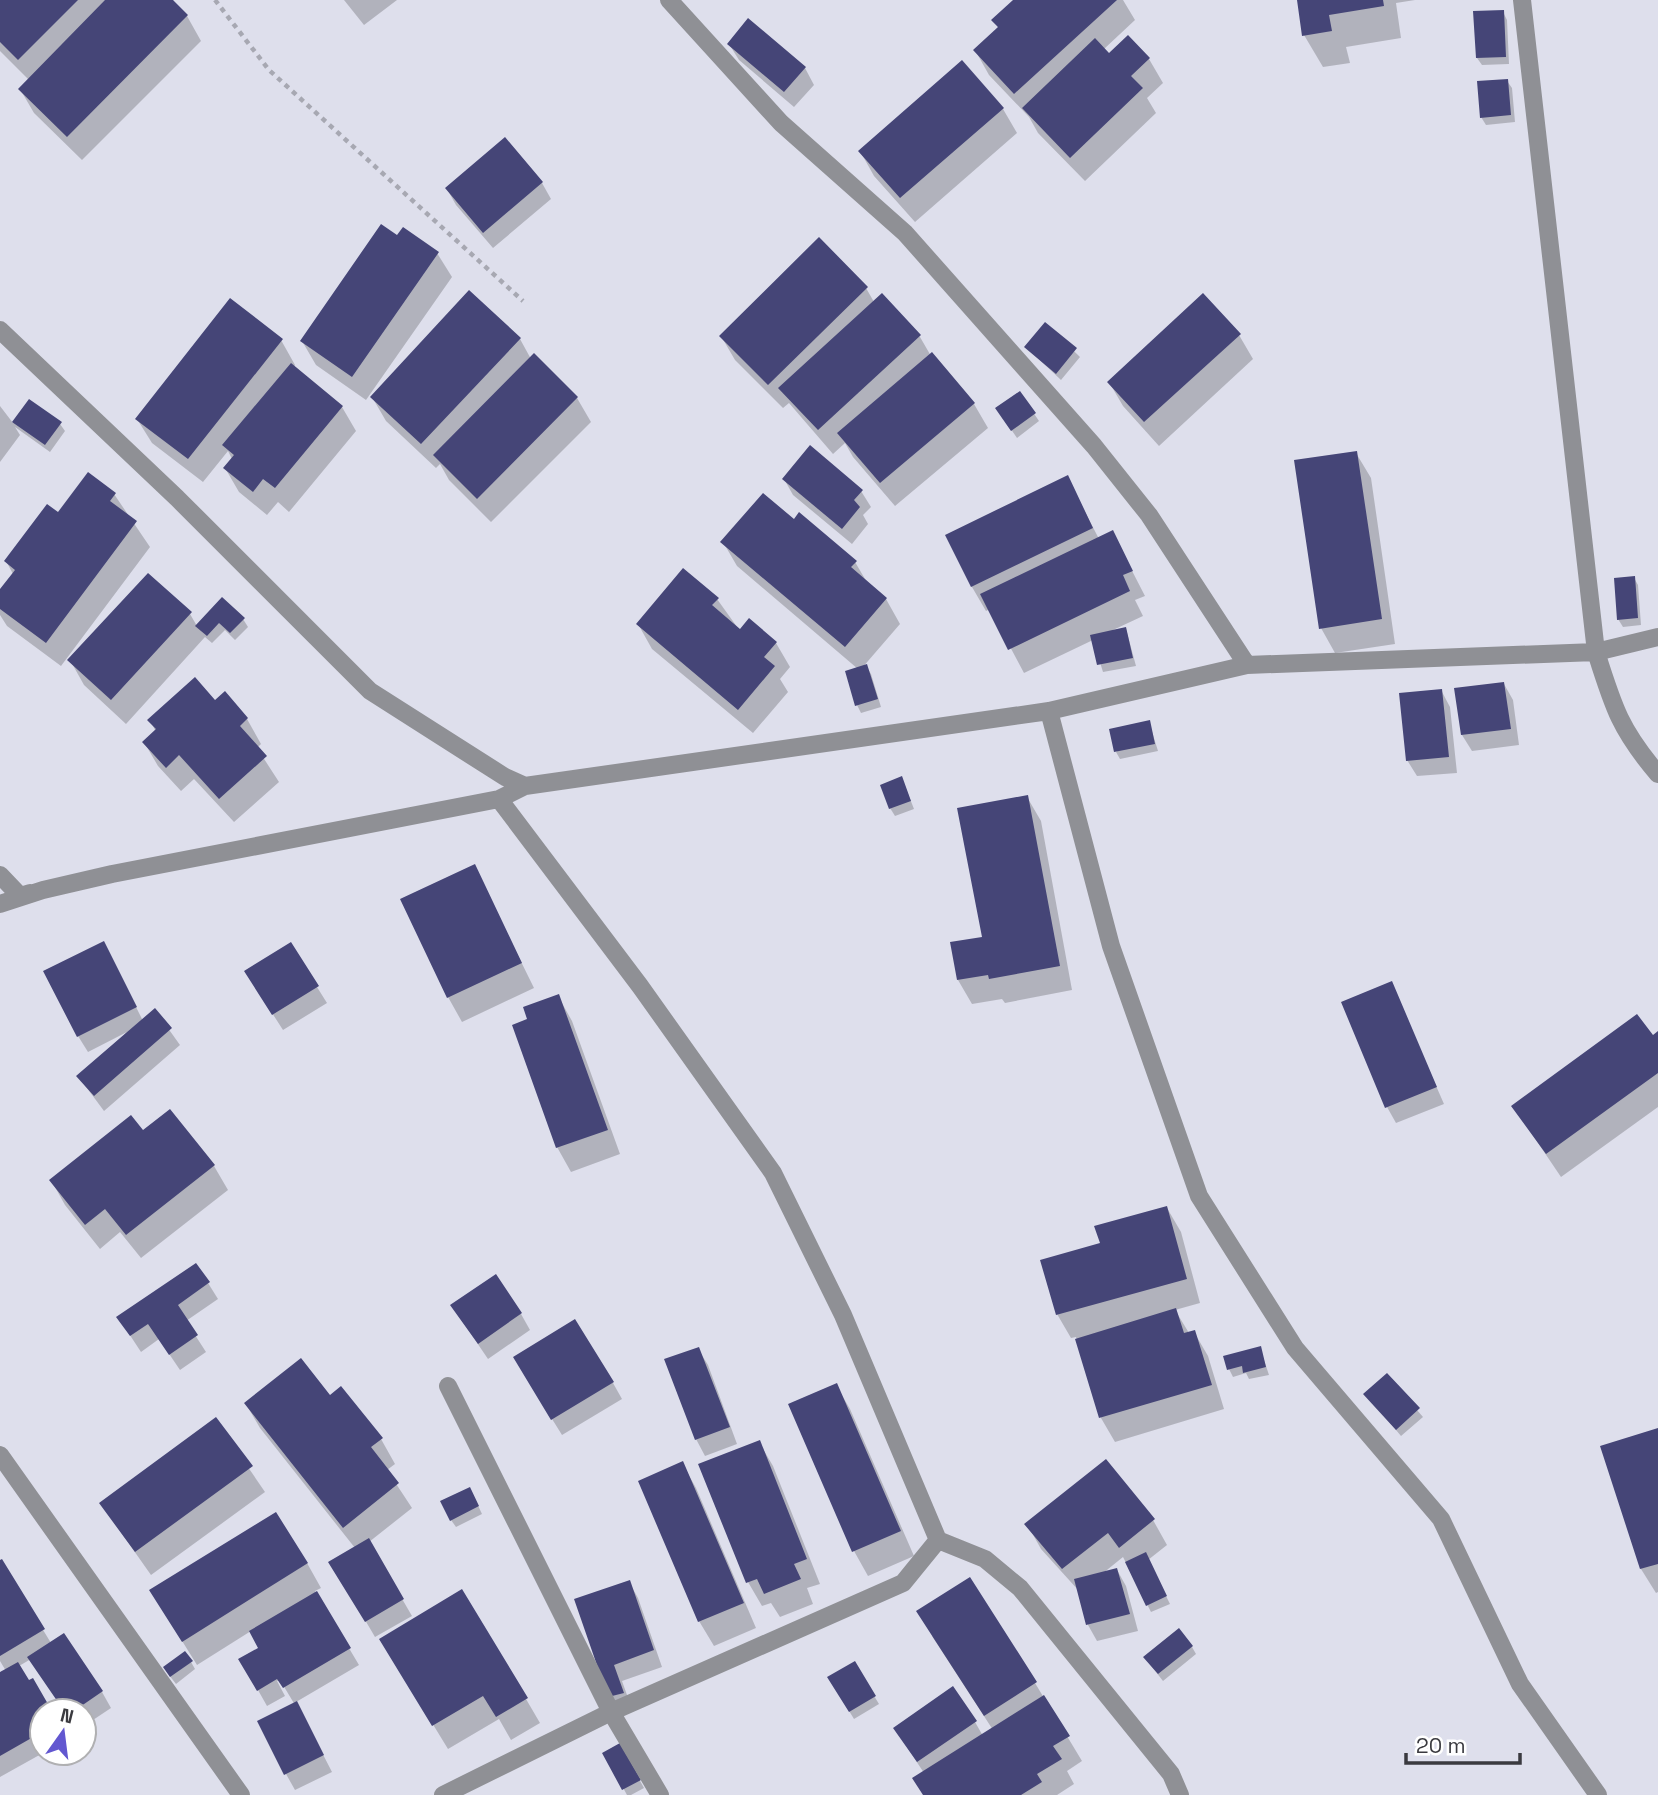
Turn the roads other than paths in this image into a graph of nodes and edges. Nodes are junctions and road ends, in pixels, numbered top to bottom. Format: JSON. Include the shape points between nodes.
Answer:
{"nodes":[{"id":1,"x":669,"y":0,"type":"edge"},
{"id":2,"x":1522,"y":0,"type":"edge"},
{"id":3,"x":0,"y":330,"type":"edge"},
{"id":4,"x":1658,"y":637,"type":"edge"},
{"id":5,"x":1596,"y":652,"type":"junction"},
{"id":6,"x":1247,"y":665,"type":"junction"},
{"id":7,"x":1049,"y":711,"type":"junction"},
{"id":8,"x":1658,"y":774,"type":"edge"},
{"id":9,"x":524,"y":786,"type":"junction"},
{"id":10,"x":499,"y":799,"type":"junction"},
{"id":11,"x":0,"y":875,"type":"edge"},
{"id":12,"x":43,"y":890,"type":"junction"},
{"id":13,"x":0,"y":904,"type":"edge"},
{"id":14,"x":448,"y":1386,"type":"dead end"},
{"id":15,"x":0,"y":1455,"type":"edge"},
{"id":16,"x":938,"y":1540,"type":"junction"},
{"id":17,"x":611,"y":1712,"type":"junction"},
{"id":18,"x":241,"y":1795,"type":"edge"},
{"id":19,"x":443,"y":1795,"type":"edge"},
{"id":20,"x":660,"y":1795,"type":"edge"},
{"id":21,"x":1180,"y":1795,"type":"edge"},
{"id":22,"x":1598,"y":1795,"type":"edge"}],
"edges":[{"from":1,"to":6,"type":"street","via":[[781,123],[905,233],[1094,446],[1149,515]]},
{"from":2,"to":5,"type":"street"},
{"from":3,"to":9,"type":"street","via":[[370,691]]},
{"from":4,"to":5,"type":"street"},
{"from":5,"to":6,"type":"street"},
{"from":5,"to":8,"type":"street","via":[[1630,742]]},
{"from":6,"to":7,"type":"street"},
{"from":7,"to":9,"type":"street"},
{"from":7,"to":22,"type":"street","via":[[1111,946],[1199,1196],[1295,1348],[1441,1519],[1520,1684]]},
{"from":9,"to":10,"type":"street"},
{"from":10,"to":12,"type":"street"},
{"from":10,"to":16,"type":"street","via":[[774,1173],[843,1315]]},
{"from":11,"to":12,"type":"street","via":[[20,896]]},
{"from":12,"to":13,"type":"street"},
{"from":14,"to":17,"type":"street"},
{"from":15,"to":18,"type":"street"},
{"from":16,"to":17,"type":"street","via":[[903,1583]]},
{"from":16,"to":21,"type":"street","via":[[985,1559],[1020,1588],[1171,1774]]},
{"from":17,"to":19,"type":"street"},
{"from":17,"to":20,"type":"street"}]}
